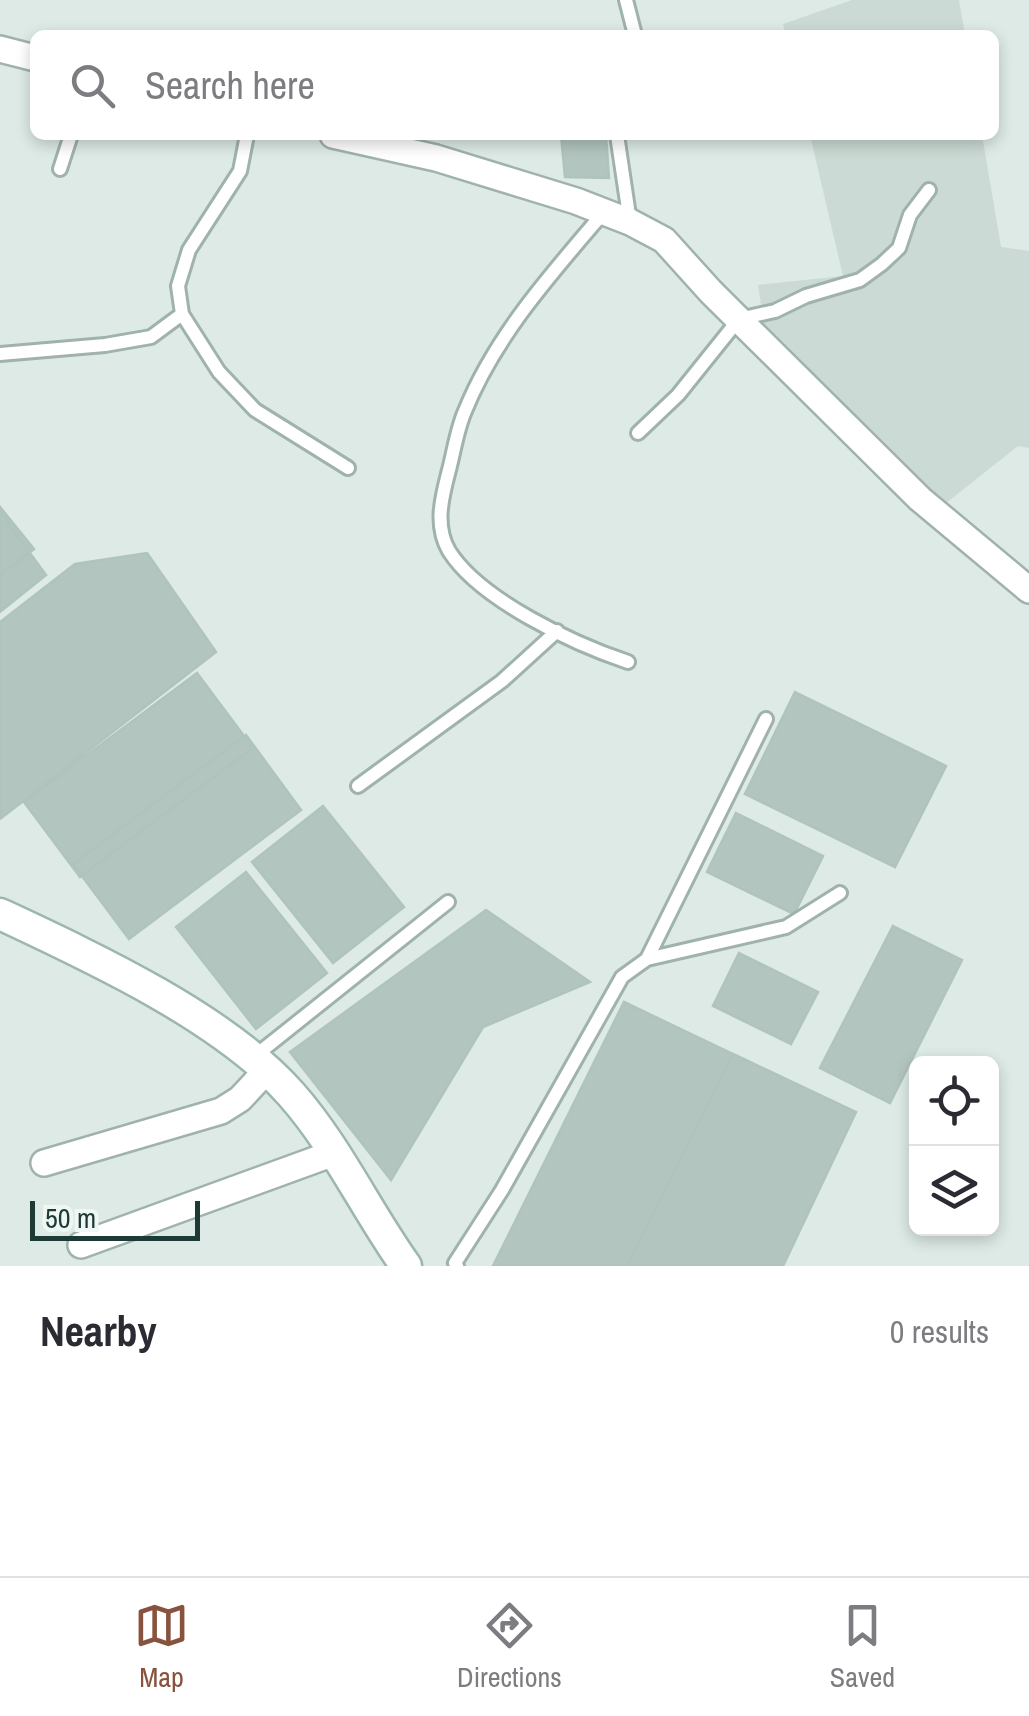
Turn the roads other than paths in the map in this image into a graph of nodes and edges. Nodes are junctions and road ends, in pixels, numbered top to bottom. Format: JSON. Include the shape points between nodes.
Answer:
{"nodes":[{"id":1,"x":626,"y":0,"type":"edge"},
{"id":2,"x":634,"y":30,"type":"edge"},
{"id":3,"x":0,"y":49,"type":"edge"},
{"id":4,"x":30,"y":57,"type":"edge"},
{"id":5,"x":69,"y":140,"type":"edge"},
{"id":6,"x":246,"y":140,"type":"edge"},
{"id":7,"x":355,"y":140,"type":"edge"},
{"id":8,"x":618,"y":140,"type":"edge"},
{"id":9,"x":60,"y":169,"type":"dead end"},
{"id":10,"x":928,"y":190,"type":"dead end"},
{"id":11,"x":604,"y":212,"type":"junction"},
{"id":12,"x":630,"y":222,"type":"junction"},
{"id":13,"x":182,"y":314,"type":"junction"},
{"id":14,"x":738,"y":319,"type":"junction"},
{"id":15,"x":0,"y":354,"type":"edge"},
{"id":16,"x":638,"y":433,"type":"dead end"},
{"id":17,"x":348,"y":468,"type":"dead end"},
{"id":18,"x":1029,"y":590,"type":"edge"},
{"id":19,"x":557,"y":631,"type":"junction"},
{"id":20,"x":628,"y":662,"type":"dead end"},
{"id":21,"x":766,"y":719,"type":"dead end"},
{"id":22,"x":358,"y":786,"type":"dead end"},
{"id":23,"x":840,"y":893,"type":"dead end"},
{"id":24,"x":448,"y":902,"type":"dead end"},
{"id":25,"x":0,"y":914,"type":"edge"},
{"id":26,"x":647,"y":959,"type":"junction"},
{"id":27,"x":261,"y":1063,"type":"junction"},
{"id":28,"x":334,"y":1153,"type":"junction"},
{"id":29,"x":44,"y":1163,"type":"dead end"},
{"id":30,"x":80,"y":1245,"type":"dead end"},
{"id":31,"x":454,"y":1265,"type":"edge"},
{"id":32,"x":406,"y":1266,"type":"edge"}],
"edges":[{"from":1,"to":2,"type":"lane"},
{"from":3,"to":4,"type":"street"},
{"from":5,"to":9,"type":"lane"},
{"from":6,"to":13,"type":"lane","via":[[240,171],[189,250],[178,286]]},
{"from":7,"to":11,"type":"street","via":[[436,158]]},
{"from":8,"to":12,"type":"lane"},
{"from":10,"to":14,"type":"lane","via":[[899,248],[860,280]]},
{"from":11,"to":12,"type":"street"},
{"from":11,"to":19,"type":"lane","via":[[494,353],[464,412],[438,513],[448,550],[487,591]]},
{"from":12,"to":14,"type":"street","via":[[664,240]]},
{"from":13,"to":15,"type":"lane","via":[[151,337]]},
{"from":13,"to":17,"type":"lane","via":[[219,372],[255,410]]},
{"from":14,"to":16,"type":"lane"},
{"from":14,"to":18,"type":"street","via":[[920,499]]},
{"from":19,"to":20,"type":"lane"},
{"from":19,"to":22,"type":"lane","via":[[502,681]]},
{"from":21,"to":26,"type":"lane"},
{"from":23,"to":26,"type":"lane","via":[[786,927]]},
{"from":24,"to":27,"type":"lane"},
{"from":25,"to":27,"type":"street","via":[[96,960]]},
{"from":26,"to":31,"type":"lane","via":[[622,977]]},
{"from":27,"to":28,"type":"street"},
{"from":27,"to":29,"type":"street","via":[[240,1099],[221,1112]]},
{"from":28,"to":30,"type":"street"},
{"from":28,"to":32,"type":"street"}]}
